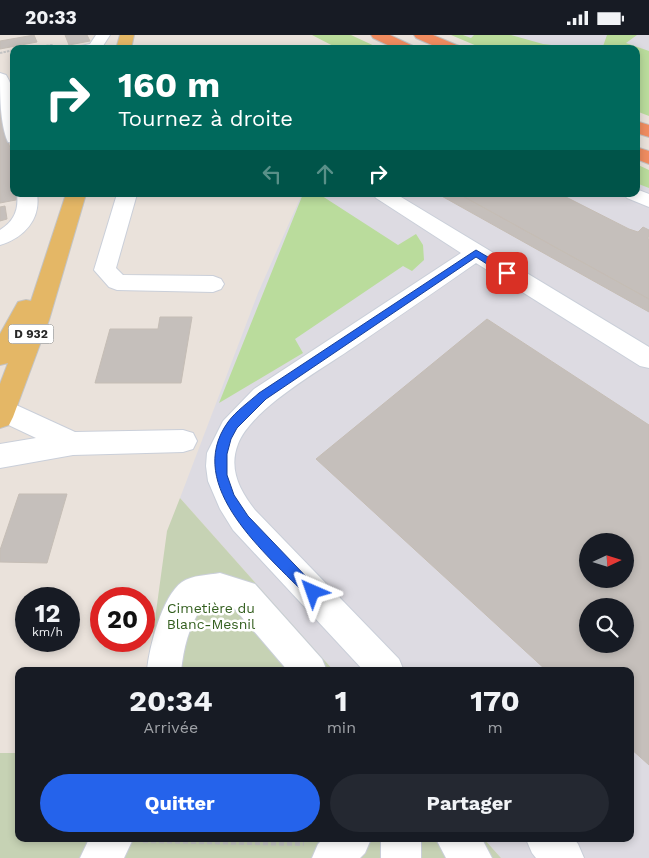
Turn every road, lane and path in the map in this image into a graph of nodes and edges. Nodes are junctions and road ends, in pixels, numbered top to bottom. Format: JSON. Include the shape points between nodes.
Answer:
{"nodes":[{"id":1,"x":378,"y":35,"type":"edge"},
{"id":2,"x":421,"y":35,"type":"edge"},
{"id":3,"x":399,"y":45,"type":"edge"},
{"id":4,"x":445,"y":45,"type":"edge"},
{"id":5,"x":4,"y":62,"type":"edge"},
{"id":6,"x":10,"y":108,"type":"edge"},
{"id":7,"x":27,"y":197,"type":"edge"},
{"id":8,"x":75,"y":197,"type":"edge"},
{"id":9,"x":125,"y":197,"type":"edge"},
{"id":10,"x":388,"y":197,"type":"edge"},
{"id":11,"x":0,"y":238,"type":"edge"},
{"id":12,"x":476,"y":253,"type":"junction"},
{"id":13,"x":55,"y":256,"type":"junction"},
{"id":14,"x":213,"y":284,"type":"dead end"},
{"id":15,"x":0,"y":356,"type":"edge"},
{"id":16,"x":649,"y":359,"type":"edge"},
{"id":17,"x":1,"y":412,"type":"edge"},
{"id":18,"x":183,"y":441,"type":"dead end"},
{"id":19,"x":73,"y":444,"type":"junction"},
{"id":20,"x":0,"y":456,"type":"edge"},
{"id":21,"x":165,"y":667,"type":"edge"},
{"id":22,"x":307,"y":667,"type":"edge"},
{"id":23,"x":383,"y":667,"type":"edge"},
{"id":24,"x":401,"y":842,"type":"edge"},
{"id":25,"x":459,"y":842,"type":"edge"},
{"id":26,"x":549,"y":842,"type":"edge"},
{"id":27,"x":109,"y":846,"type":"edge"},
{"id":28,"x":343,"y":847,"type":"edge"},
{"id":29,"x":401,"y":858,"type":"edge"},
{"id":30,"x":472,"y":858,"type":"edge"},
{"id":31,"x":564,"y":858,"type":"edge"}],
"edges":[{"from":1,"to":3,"type":"highway"},
{"from":2,"to":4,"type":"highway"},
{"from":5,"to":6,"type":"street"},
{"from":7,"to":11,"type":"street","via":[[29,203],[24,220],[11,234]]},
{"from":8,"to":13,"type":"main road","number":"D 932"},
{"from":9,"to":14,"type":"street","via":[[105,270],[117,282]]},
{"from":10,"to":12,"type":"street"},
{"from":12,"to":16,"type":"street"},
{"from":12,"to":23,"type":"street","via":[[263,396],[233,425],[221,454],[221,475],[229,497],[244,520]]},
{"from":13,"to":15,"type":"main road","number":"D 932"},
{"from":13,"to":17,"type":"main road","number":"D 932","via":[[36,320]]},
{"from":17,"to":19,"type":"street"},
{"from":18,"to":19,"type":"street"},
{"from":19,"to":20,"type":"street"},
{"from":21,"to":22,"type":"street","via":[[178,614],[193,593],[220,589],[244,595]]},
{"from":24,"to":29,"type":"street"},
{"from":25,"to":30,"type":"street"},
{"from":26,"to":31,"type":"street"},
{"from":27,"to":28,"type":"path"}]}
